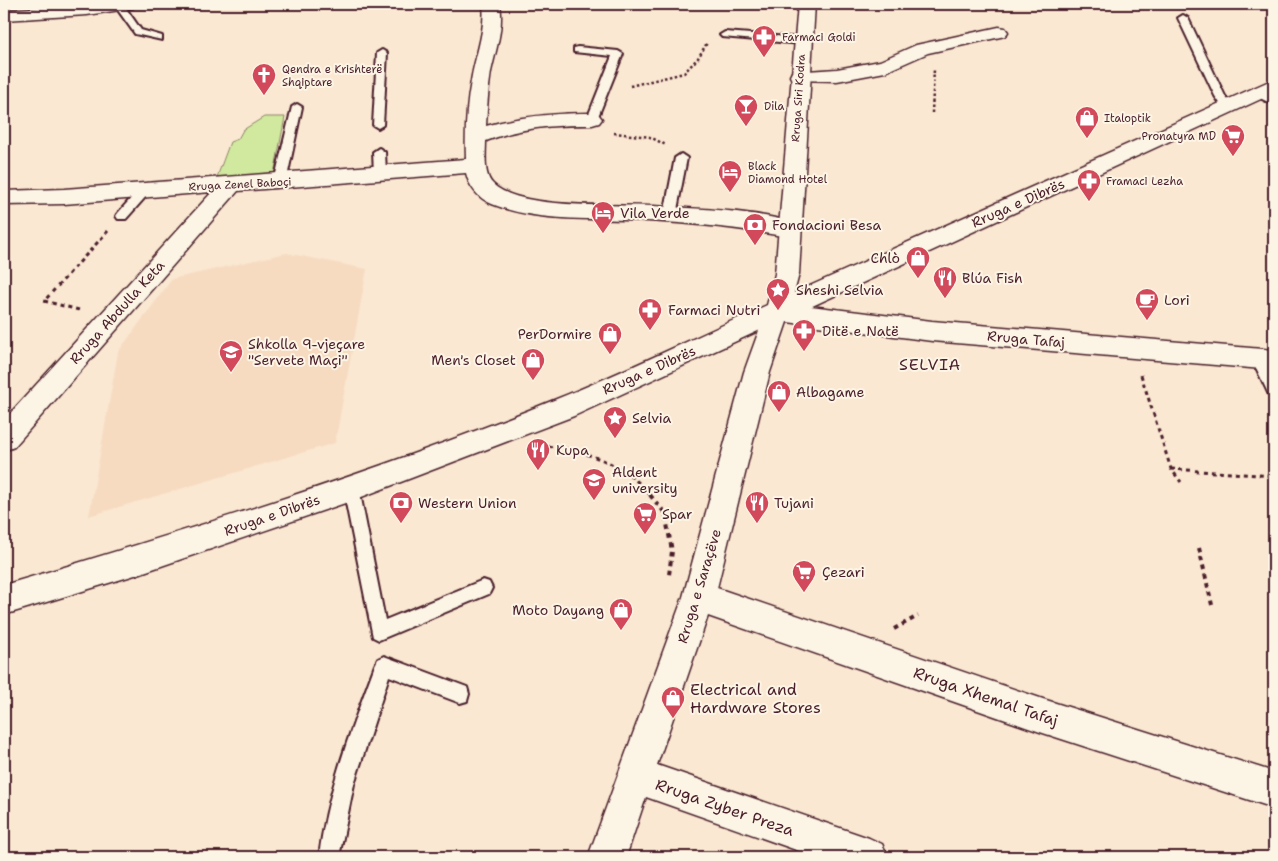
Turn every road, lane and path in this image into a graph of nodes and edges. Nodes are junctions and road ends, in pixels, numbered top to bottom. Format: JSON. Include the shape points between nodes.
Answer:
{"nodes":[{"id":1,"x":492,"y":4,"type":"edge"},
{"id":2,"x":806,"y":4,"type":"edge"},
{"id":3,"x":124,"y":5,"type":"edge"},
{"id":4,"x":4,"y":15,"type":"edge"},
{"id":5,"x":1183,"y":18,"type":"dead end"},
{"id":6,"x":999,"y":32,"type":"dead end"},
{"id":7,"x":725,"y":35,"type":"joint"},
{"id":8,"x":159,"y":38,"type":"dead end"},
{"id":9,"x":802,"y":41,"type":"junction"},
{"id":10,"x":922,"y":49,"type":"junction"},
{"id":11,"x":578,"y":50,"type":"dead end"},
{"id":12,"x":382,"y":53,"type":"dead end"},
{"id":13,"x":799,"y":76,"type":"junction"},
{"id":14,"x":604,"y":84,"type":"junction"},
{"id":15,"x":1269,"y":94,"type":"edge"},
{"id":16,"x":297,"y":107,"type":"dead end"},
{"id":17,"x":1228,"y":107,"type":"junction"},
{"id":18,"x":932,"y":113,"type":"dead end"},
{"id":19,"x":592,"y":119,"type":"junction"},
{"id":20,"x":378,"y":125,"type":"dead end"},
{"id":21,"x":476,"y":137,"type":"junction"},
{"id":22,"x":682,"y":158,"type":"joint"},
{"id":23,"x":476,"y":165,"type":"junction"},
{"id":24,"x":280,"y":182,"type":"junction"},
{"id":25,"x":231,"y":186,"type":"junction"},
{"id":26,"x":145,"y":190,"type":"junction"},
{"id":27,"x":4,"y":198,"type":"edge"},
{"id":28,"x":670,"y":215,"type":"junction"},
{"id":29,"x":122,"y":216,"type":"joint"},
{"id":30,"x":788,"y":230,"type":"junction"},
{"id":31,"x":778,"y":311,"type":"junction"},
{"id":32,"x":111,"y":319,"type":"junction"},
{"id":33,"x":1132,"y":348,"type":"junction"},
{"id":34,"x":1267,"y":359,"type":"edge"},
{"id":35,"x":1274,"y":391,"type":"edge"},
{"id":36,"x":4,"y":439,"type":"edge"},
{"id":37,"x":539,"y":448,"type":"dead end"},
{"id":38,"x":1171,"y":469,"type":"junction"},
{"id":39,"x":1274,"y":476,"type":"edge"},
{"id":40,"x":1181,"y":482,"type":"dead end"},
{"id":41,"x":351,"y":488,"type":"junction"},
{"id":42,"x":1199,"y":548,"type":"dead end"},
{"id":43,"x":668,"y":578,"type":"dead end"},
{"id":44,"x":483,"y":588,"type":"dead end"},
{"id":45,"x":699,"y":597,"type":"junction"},
{"id":46,"x":4,"y":600,"type":"edge"},
{"id":47,"x":1212,"y":605,"type":"dead end"},
{"id":48,"x":460,"y":694,"type":"dead end"},
{"id":49,"x":637,"y":776,"type":"junction"},
{"id":50,"x":1274,"y":790,"type":"edge"},
{"id":51,"x":329,"y":857,"type":"edge"},
{"id":52,"x":607,"y":857,"type":"edge"},
{"id":53,"x":869,"y":857,"type":"edge"}],
"edges":[{"from":1,"to":21,"type":"street","via":[[493,26],[480,84]]},
{"from":2,"to":9,"type":"street","name":"Rruga Siri Kodra"},
{"from":3,"to":4,"type":"street"},
{"from":3,"to":8,"type":"lane","via":[[138,32]]},
{"from":5,"to":17,"type":"lane"},
{"from":6,"to":10,"type":"street"},
{"from":7,"to":9,"type":"lane"},
{"from":7,"to":14,"type":"path","via":[[710,38],[684,73],[634,86]]},
{"from":9,"to":13,"type":"street","name":"Rruga Siri Kodra"},
{"from":10,"to":13,"type":"street","via":[[885,66]]},
{"from":10,"to":18,"type":"path","via":[[934,65]]},
{"from":11,"to":14,"type":"lane","via":[[618,54]]},
{"from":12,"to":20,"type":"lane"},
{"from":13,"to":30,"type":"street","name":"Rruga Siri Kodra"},
{"from":14,"to":19,"type":"lane"},
{"from":15,"to":17,"type":"street","name":"Rruga e Dibrës"},
{"from":16,"to":24,"type":"lane"},
{"from":17,"to":31,"type":"street","name":"Rruga e Dibrës"},
{"from":19,"to":21,"type":"street","via":[[536,120],[502,127]]},
{"from":19,"to":22,"type":"path","via":[[601,132],[650,138],[668,146]]},
{"from":21,"to":23,"type":"street"},
{"from":22,"to":28,"type":"lane"},
{"from":23,"to":24,"type":"street","name":"Rruga Zenel Baboçi","via":[[379,162]]},
{"from":23,"to":28,"type":"street","via":[[479,182],[486,190],[512,202]]},
{"from":24,"to":25,"type":"street","name":"Rruga Zenel Baboçi"},
{"from":25,"to":26,"type":"street","name":"Rruga Zenel Baboçi"},
{"from":25,"to":32,"type":"street","name":"Rruga Abdulla Keta"},
{"from":26,"to":27,"type":"street","name":"Rruga Zenel Baboçi"},
{"from":26,"to":29,"type":"lane"},
{"from":28,"to":30,"type":"street","via":[[722,218]]},
{"from":29,"to":32,"type":"path","via":[[44,300]]},
{"from":30,"to":31,"type":"street","name":"Rruga Siri Kodra","via":[[786,274]]},
{"from":31,"to":33,"type":"street","name":"Rruga Tafaj","via":[[932,331]]},
{"from":31,"to":41,"type":"street","name":"Rruga e Dibrës","via":[[564,408]]},
{"from":31,"to":45,"type":"street","name":"Rruga e Saraçëve","via":[[757,372]]},
{"from":32,"to":36,"type":"street","name":"Rruga Abdulla Keta"},
{"from":33,"to":34,"type":"street","name":"Rruga Tafaj"},
{"from":33,"to":38,"type":"path"},
{"from":34,"to":35,"type":"lane"},
{"from":37,"to":43,"type":"path","via":[[555,446],[598,456],[638,480],[665,513],[672,551]]},
{"from":38,"to":39,"type":"path"},
{"from":38,"to":40,"type":"path"},
{"from":41,"to":44,"type":"lane","via":[[379,631]]},
{"from":41,"to":46,"type":"street","name":"Rruga e Dibrës","via":[[135,562]]},
{"from":42,"to":47,"type":"path"},
{"from":45,"to":49,"type":"street","name":"Rruga e Saraçëve"},
{"from":45,"to":50,"type":"street","name":"Rruga Xhemal Tafaj"},
{"from":48,"to":51,"type":"lane","via":[[384,665],[346,779]]},
{"from":49,"to":52,"type":"street","name":"Rruga e Saraçëve"},
{"from":49,"to":53,"type":"street","name":"Rruga Zyber Preza"}]}
